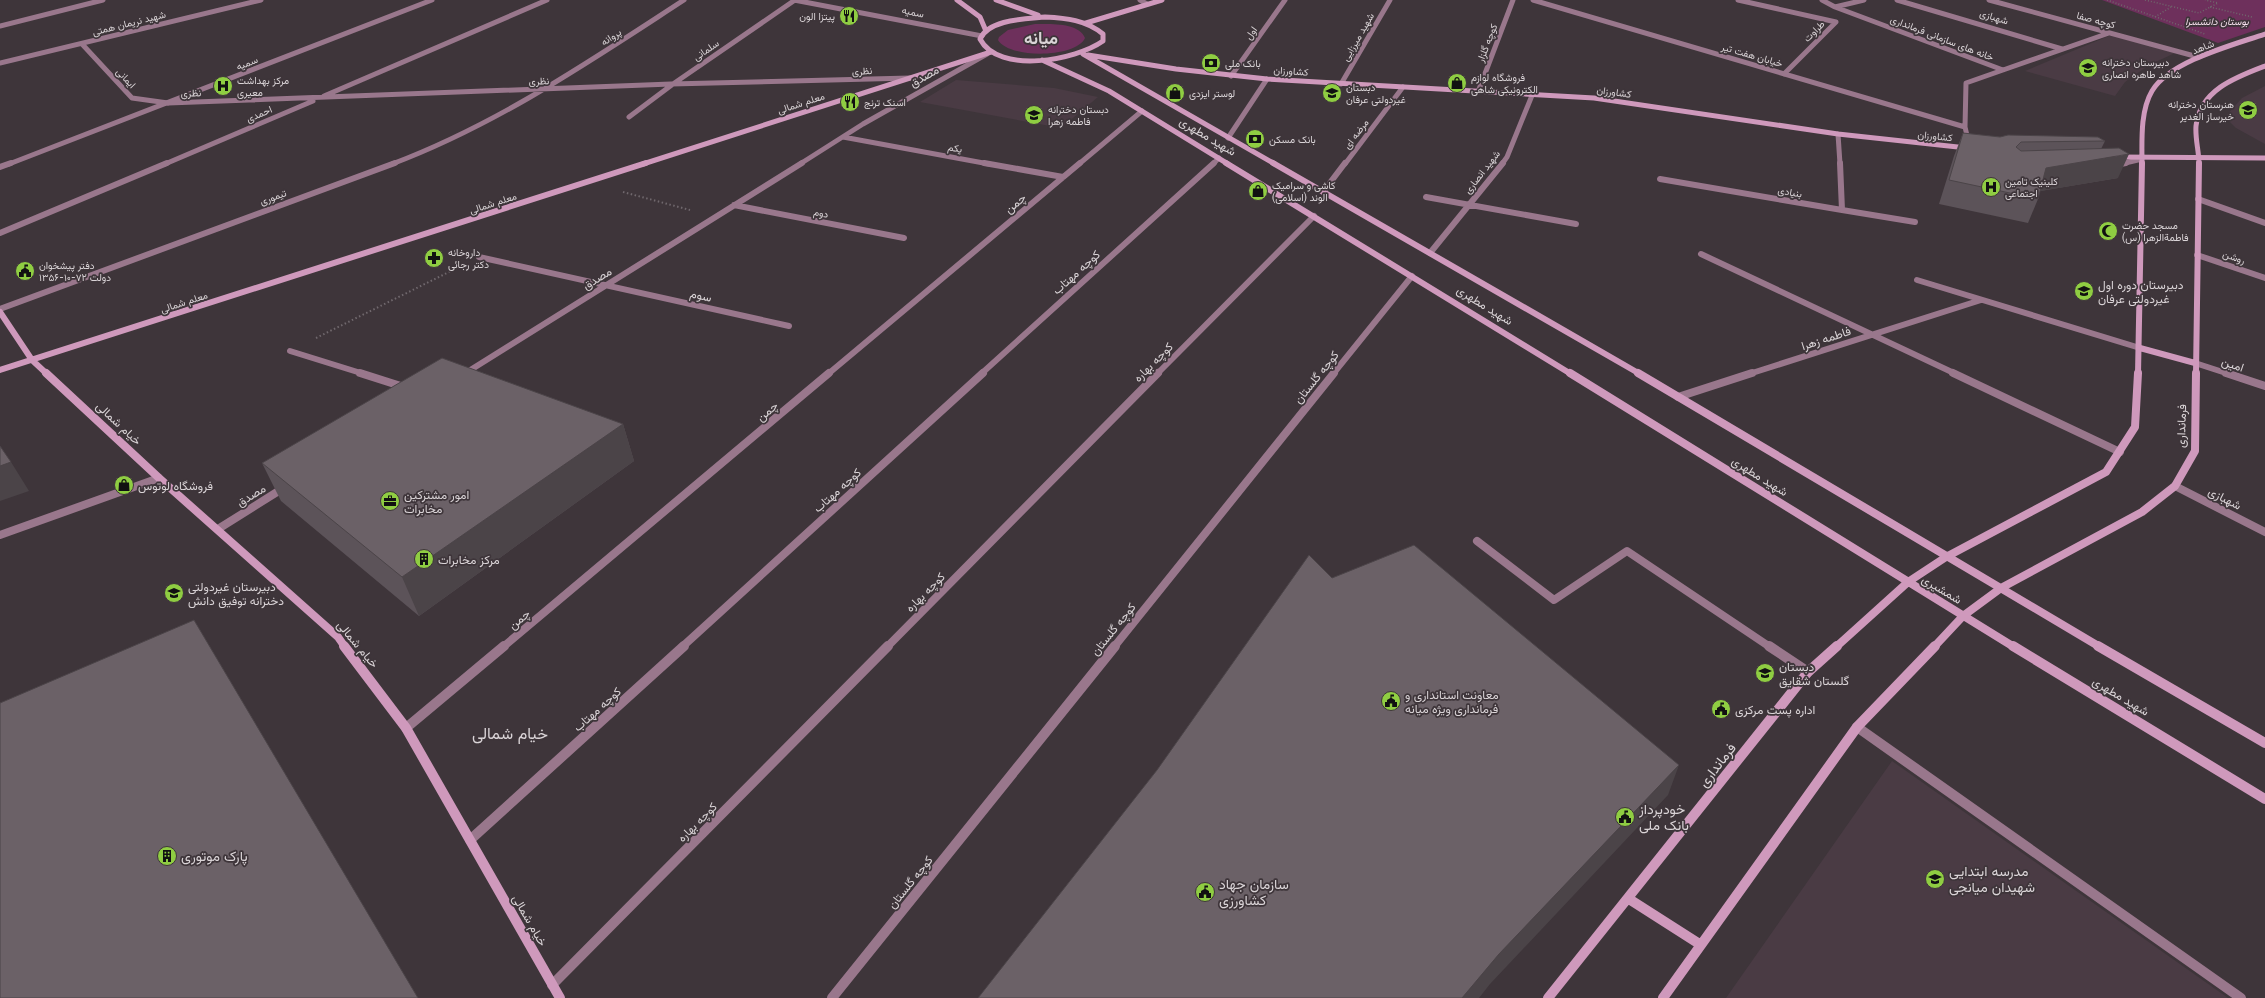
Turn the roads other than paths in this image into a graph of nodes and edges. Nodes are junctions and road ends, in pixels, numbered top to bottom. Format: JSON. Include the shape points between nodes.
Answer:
{"nodes":[{"id":1,"x":103,"y":0,"type":"edge"},
{"id":2,"x":261,"y":0,"type":"edge"},
{"id":3,"x":432,"y":0,"type":"edge"},
{"id":4,"x":547,"y":0,"type":"edge"},
{"id":5,"x":684,"y":0,"type":"edge"},
{"id":6,"x":794,"y":0,"type":"edge"},
{"id":7,"x":957,"y":0,"type":"edge"},
{"id":8,"x":996,"y":0,"type":"edge"},
{"id":9,"x":1140,"y":0,"type":"edge"},
{"id":10,"x":1162,"y":0,"type":"edge"},
{"id":11,"x":1285,"y":0,"type":"edge"},
{"id":12,"x":1390,"y":0,"type":"edge"},
{"id":13,"x":1513,"y":0,"type":"edge"},
{"id":14,"x":1533,"y":0,"type":"edge"},
{"id":15,"x":1738,"y":0,"type":"edge"},
{"id":16,"x":1822,"y":0,"type":"edge"},
{"id":17,"x":1864,"y":0,"type":"edge"},
{"id":18,"x":1897,"y":0,"type":"edge"},
{"id":19,"x":1989,"y":0,"type":"edge"},
{"id":20,"x":1147,"y":4,"type":"junction"},
{"id":21,"x":1835,"y":7,"type":"junction"},
{"id":22,"x":1045,"y":17,"type":"junction"},
{"id":23,"x":1086,"y":23,"type":"junction"},
{"id":24,"x":0,"y":26,"type":"edge"},
{"id":25,"x":986,"y":31,"type":"junction"},
{"id":26,"x":2109,"y":33,"type":"junction"},
{"id":27,"x":2265,"y":34,"type":"edge"},
{"id":28,"x":982,"y":36,"type":"junction"},
{"id":29,"x":82,"y":44,"type":"junction"},
{"id":30,"x":2062,"y":49,"type":"junction"},
{"id":31,"x":991,"y":52,"type":"junction"},
{"id":32,"x":1084,"y":54,"type":"junction"},
{"id":33,"x":2198,"y":57,"type":"junction"},
{"id":34,"x":1042,"y":60,"type":"junction"},
{"id":35,"x":0,"y":64,"type":"edge"},
{"id":36,"x":2265,"y":66,"type":"edge"},
{"id":37,"x":2003,"y":70,"type":"junction"},
{"id":38,"x":1784,"y":74,"type":"junction"},
{"id":39,"x":1231,"y":76,"type":"junction"},
{"id":40,"x":910,"y":78,"type":"junction"},
{"id":41,"x":1267,"y":79,"type":"junction"},
{"id":42,"x":673,"y":84,"type":"junction"},
{"id":43,"x":1341,"y":84,"type":"junction"},
{"id":44,"x":1403,"y":87,"type":"junction"},
{"id":45,"x":547,"y":90,"type":"junction"},
{"id":46,"x":1478,"y":92,"type":"junction"},
{"id":47,"x":1533,"y":93,"type":"junction"},
{"id":48,"x":318,"y":99,"type":"junction"},
{"id":49,"x":168,"y":103,"type":"junction"},
{"id":50,"x":1142,"y":111,"type":"junction"},
{"id":51,"x":629,"y":117,"type":"dead end"},
{"id":52,"x":1965,"y":128,"type":"junction"},
{"id":53,"x":1838,"y":134,"type":"junction"},
{"id":54,"x":843,"y":137,"type":"junction"},
{"id":55,"x":1228,"y":138,"type":"junction"},
{"id":56,"x":1970,"y":149,"type":"joint"},
{"id":57,"x":2113,"y":157,"type":"edge"},
{"id":58,"x":1219,"y":158,"type":"junction"},
{"id":59,"x":2265,"y":158,"type":"edge"},
{"id":60,"x":2142,"y":159,"type":"junction"},
{"id":61,"x":2199,"y":159,"type":"junction"},
{"id":62,"x":2108,"y":166,"type":"edge"},
{"id":63,"x":0,"y":167,"type":"edge"},
{"id":64,"x":1063,"y":177,"type":"junction"},
{"id":65,"x":1660,"y":179,"type":"dead end"},
{"id":66,"x":1323,"y":192,"type":"junction"},
{"id":67,"x":1426,"y":197,"type":"dead end"},
{"id":68,"x":2198,"y":199,"type":"junction"},
{"id":69,"x":1468,"y":204,"type":"junction"},
{"id":70,"x":734,"y":205,"type":"junction"},
{"id":71,"x":1842,"y":210,"type":"junction"},
{"id":72,"x":1314,"y":216,"type":"junction"},
{"id":73,"x":1915,"y":222,"type":"dead end"},
{"id":74,"x":2265,"y":223,"type":"edge"},
{"id":75,"x":1576,"y":224,"type":"dead end"},
{"id":76,"x":0,"y":233,"type":"edge"},
{"id":77,"x":904,"y":238,"type":"dead end"},
{"id":78,"x":1430,"y":253,"type":"junction"},
{"id":79,"x":1701,"y":254,"type":"dead end"},
{"id":80,"x":2197,"y":255,"type":"junction"},
{"id":81,"x":479,"y":256,"type":"road end"},
{"id":82,"x":1412,"y":276,"type":"junction"},
{"id":83,"x":2265,"y":278,"type":"edge"},
{"id":84,"x":1917,"y":280,"type":"dead end"},
{"id":85,"x":608,"y":284,"type":"junction"},
{"id":86,"x":1981,"y":300,"type":"junction"},
{"id":87,"x":0,"y":309,"type":"edge"},
{"id":88,"x":0,"y":312,"type":"edge"},
{"id":89,"x":789,"y":326,"type":"dead end"},
{"id":90,"x":1873,"y":334,"type":"junction"},
{"id":91,"x":2140,"y":348,"type":"junction"},
{"id":92,"x":290,"y":351,"type":"road end"},
{"id":93,"x":32,"y":360,"type":"junction"},
{"id":94,"x":2195,"y":363,"type":"junction"},
{"id":95,"x":0,"y":370,"type":"edge"},
{"id":96,"x":457,"y":379,"type":"edge"},
{"id":97,"x":2265,"y":386,"type":"edge"},
{"id":98,"x":416,"y":391,"type":"edge"},
{"id":99,"x":1678,"y":397,"type":"junction"},
{"id":100,"x":2120,"y":452,"type":"junction"},
{"id":101,"x":159,"y":478,"type":"junction"},
{"id":102,"x":291,"y":483,"type":"edge"},
{"id":103,"x":2175,"y":486,"type":"junction"},
{"id":104,"x":218,"y":529,"type":"junction"},
{"id":105,"x":2265,"y":532,"type":"edge"},
{"id":106,"x":0,"y":535,"type":"edge"},
{"id":107,"x":1477,"y":541,"type":"dead end"},
{"id":108,"x":1946,"y":557,"type":"junction"},
{"id":109,"x":1908,"y":582,"type":"junction"},
{"id":110,"x":2001,"y":588,"type":"junction"},
{"id":111,"x":1963,"y":616,"type":"junction"},
{"id":112,"x":1808,"y":672,"type":"junction"},
{"id":113,"x":1857,"y":727,"type":"junction"},
{"id":114,"x":406,"y":728,"type":"junction"},
{"id":115,"x":2265,"y":743,"type":"edge"},
{"id":116,"x":2265,"y":799,"type":"edge"},
{"id":117,"x":470,"y":840,"type":"junction"},
{"id":118,"x":1629,"y":899,"type":"junction"},
{"id":119,"x":1701,"y":945,"type":"junction"},
{"id":120,"x":552,"y":985,"type":"junction"},
{"id":121,"x":560,"y":998,"type":"edge"},
{"id":122,"x":832,"y":998,"type":"edge"},
{"id":123,"x":1548,"y":998,"type":"edge"},
{"id":124,"x":1663,"y":998,"type":"edge"},
{"id":125,"x":2241,"y":998,"type":"edge"}],
"edges":[{"from":1,"to":24,"type":"street"},
{"from":2,"to":29,"type":"street","name":"شهید نریمان همتی"},
{"from":3,"to":49,"type":"street","name":"سميه"},
{"from":4,"to":48,"type":"street","name":"احمدی"},
{"from":5,"to":45,"type":"street","name":"پروانه"},
{"from":6,"to":28,"type":"street","name":"سمیه"},
{"from":6,"to":42,"type":"street","name":"سلمانی"},
{"from":7,"to":25,"type":"main road","via":[[980,17]]},
{"from":8,"to":22,"type":"main road"},
{"from":9,"to":20,"type":"street"},
{"from":10,"to":20,"type":"main road"},
{"from":11,"to":39,"type":"street","name":"اول"},
{"from":12,"to":43,"type":"street","name":"شهید میرزایی"},
{"from":13,"to":46,"type":"street","name":"کوچه گلزار"},
{"from":14,"to":38,"type":"street","name":"خیابان هفت تیر"},
{"from":15,"to":38,"type":"street","name":"طراوت","via":[[1836,22]]},
{"from":16,"to":21,"type":"street","name":"خانه های سازمانی فرمانداری"},
{"from":17,"to":21,"type":"street"},
{"from":18,"to":30,"type":"street","name":"شهبازی"},
{"from":19,"to":26,"type":"street","name":"کوچه صفا"},
{"from":20,"to":23,"type":"main road"},
{"from":21,"to":37,"type":"street","name":"خانه های سازمانی فرمانداری"},
{"from":22,"to":23,"type":"main road"},
{"from":22,"to":25,"type":"main road","via":[[1010,21]]},
{"from":23,"to":32,"type":"main road","via":[[1103,34],[1103,42]]},
{"from":25,"to":28,"type":"main road"},
{"from":26,"to":30,"type":"street"},
{"from":26,"to":33,"type":"street","name":"کوچه صفا"},
{"from":27,"to":33,"type":"main road","name":"شاهد"},
{"from":28,"to":31,"type":"main road","via":[[980,41]]},
{"from":29,"to":35,"type":"street","name":"شهید نریمان همتی"},
{"from":29,"to":49,"type":"street","name":"ایمانی","via":[[132,98]]},
{"from":30,"to":37,"type":"street"},
{"from":31,"to":34,"type":"main road","via":[[1013,58]]},
{"from":31,"to":40,"type":"main road","name":"معلم شمالی"},
{"from":31,"to":54,"type":"street","name":"مصدق"},
{"from":32,"to":34,"type":"main road"},
{"from":32,"to":39,"type":"main road","name":"کشاورزان"},
{"from":32,"to":55,"type":"main road","name":"شهید مطهری"},
{"from":33,"to":60,"type":"main road","name":"شاهد","via":[[2166,77],[2152,91],[2145,109]]},
{"from":34,"to":50,"type":"main road","name":"شهید مطهری","via":[[1085,79]]},
{"from":36,"to":61,"type":"main road","via":[[2212,91],[2196,122]]},
{"from":37,"to":52,"type":"street","name":"خانه های سازمانی فرمانداری","via":[[1966,83]]},
{"from":38,"to":52,"type":"street","name":"خیابان هفت تیر"},
{"from":39,"to":41,"type":"main road","name":"کشاورزان"},
{"from":40,"to":42,"type":"street","name":"نظری"},
{"from":40,"to":93,"type":"main road","name":"معلم شمالی"},
{"from":41,"to":43,"type":"main road","name":"کشاورزان"},
{"from":41,"to":55,"type":"street"},
{"from":42,"to":45,"type":"street","name":"نظری"},
{"from":42,"to":51,"type":"street","name":"سلمانی"},
{"from":43,"to":44,"type":"main road","name":"کشاورزان"},
{"from":44,"to":46,"type":"main road","name":"کشاورزان"},
{"from":44,"to":66,"type":"street","name":"مرضه ای"},
{"from":45,"to":48,"type":"street","name":"نظری"},
{"from":45,"to":87,"type":"street","name":"تیموری","via":[[476,127],[407,158]]},
{"from":46,"to":47,"type":"main road","name":"کشاورزان"},
{"from":47,"to":53,"type":"main road","name":"کشاورزان","via":[[1594,98]]},
{"from":47,"to":69,"type":"street","name":"شهید انصاری","via":[[1507,157]]},
{"from":48,"to":49,"type":"street","name":"نظری"},
{"from":48,"to":76,"type":"street","name":"احمدی"},
{"from":49,"to":63,"type":"street","name":"سميه"},
{"from":50,"to":58,"type":"main road","name":"شهید مطهری"},
{"from":50,"to":64,"type":"street","name":"چمن"},
{"from":52,"to":56,"type":"street","name":"خانه های سازمانی فرمانداری"},
{"from":53,"to":56,"type":"main road","name":"کشاورزان"},
{"from":53,"to":71,"type":"street"},
{"from":54,"to":64,"type":"street","name":"یکم"},
{"from":54,"to":70,"type":"street","name":"مصدق"},
{"from":55,"to":66,"type":"main road","name":"شهید مطهری"},
{"from":57,"to":60,"type":"main road"},
{"from":58,"to":72,"type":"main road","name":"شهید مطهری"},
{"from":58,"to":117,"type":"street","name":"کوچه مهتاب"},
{"from":59,"to":61,"type":"main road"},
{"from":60,"to":61,"type":"main road"},
{"from":60,"to":62,"type":"street"},
{"from":60,"to":91,"type":"main road"},
{"from":61,"to":68,"type":"main road","name":"فرمانداری"},
{"from":64,"to":114,"type":"street","name":"چمن"},
{"from":65,"to":71,"type":"street","name":"بنیادی"},
{"from":66,"to":78,"type":"main road","name":"شهید مطهری"},
{"from":67,"to":69,"type":"street"},
{"from":68,"to":74,"type":"street"},
{"from":68,"to":80,"type":"main road","name":"فرمانداری"},
{"from":69,"to":75,"type":"street"},
{"from":69,"to":78,"type":"street","name":"شهید انصاری"},
{"from":70,"to":77,"type":"street","name":"دوم"},
{"from":70,"to":85,"type":"street","name":"مصدق"},
{"from":71,"to":73,"type":"street","name":"بنیادی"},
{"from":72,"to":82,"type":"main road","name":"شهید مطهری"},
{"from":72,"to":120,"type":"street","name":"کوچه بهاره"},
{"from":78,"to":99,"type":"main road","name":"شهید مطهری"},
{"from":79,"to":90,"type":"street"},
{"from":80,"to":83,"type":"street","name":"روشن"},
{"from":80,"to":94,"type":"main road","name":"فرمانداری"},
{"from":81,"to":85,"type":"street","name":"سوم"},
{"from":82,"to":109,"type":"main road","name":"شهید مطهری"},
{"from":82,"to":122,"type":"street","name":"کوچه گلستان"},
{"from":84,"to":86,"type":"street"},
{"from":85,"to":89,"type":"street","name":"سوم"},
{"from":85,"to":96,"type":"street","name":"مصدق"},
{"from":86,"to":90,"type":"street","name":"فاطمه زهرا"},
{"from":86,"to":91,"type":"street"},
{"from":88,"to":93,"type":"main road","name":"خیام شمالی"},
{"from":90,"to":99,"type":"street","name":"فاطمه زهرا"},
{"from":90,"to":100,"type":"street"},
{"from":91,"to":94,"type":"main road"},
{"from":91,"to":100,"type":"main road","via":[[2135,427]]},
{"from":92,"to":98,"type":"street"},
{"from":93,"to":95,"type":"main road","name":"معلم شمالی"},
{"from":93,"to":101,"type":"main road","name":"خیام شمالی"},
{"from":94,"to":97,"type":"street","name":"امین"},
{"from":94,"to":103,"type":"main road","name":"فرمانداری","via":[[2195,451]]},
{"from":99,"to":108,"type":"main road","name":"شهید مطهری"},
{"from":100,"to":108,"type":"main road","via":[[2106,472]]},
{"from":101,"to":104,"type":"main road","name":"خیام شمالی"},
{"from":101,"to":106,"type":"street"},
{"from":102,"to":104,"type":"street","name":"مصدق"},
{"from":103,"to":105,"type":"street","name":"شهبازی"},
{"from":103,"to":110,"type":"main road","name":"فرمانداری","via":[[2142,512]]},
{"from":104,"to":114,"type":"main road","name":"خیام شمالی","via":[[338,637]]},
{"from":107,"to":112,"type":"street","via":[[1554,600],[1627,551]]},
{"from":108,"to":109,"type":"main road","name":"فرمانداری"},
{"from":108,"to":110,"type":"main road"},
{"from":109,"to":111,"type":"main road","name":"شمشیری"},
{"from":109,"to":112,"type":"main road","name":"فرمانداری"},
{"from":110,"to":111,"type":"main road","name":"فرمانداری"},
{"from":110,"to":115,"type":"main road"},
{"from":111,"to":113,"type":"main road"},
{"from":111,"to":116,"type":"main road","name":"شهید مطهری"},
{"from":112,"to":118,"type":"main road","name":"فرمانداری"},
{"from":113,"to":119,"type":"main road"},
{"from":113,"to":125,"type":"street"},
{"from":114,"to":117,"type":"main road","name":"خیام شمالی"},
{"from":117,"to":120,"type":"main road","name":"خیام شمالی"},
{"from":118,"to":119,"type":"main road"},
{"from":118,"to":123,"type":"main road","name":"فرمانداری"},
{"from":119,"to":124,"type":"main road"},
{"from":120,"to":121,"type":"main road","name":"خیام شمالی"}]}
